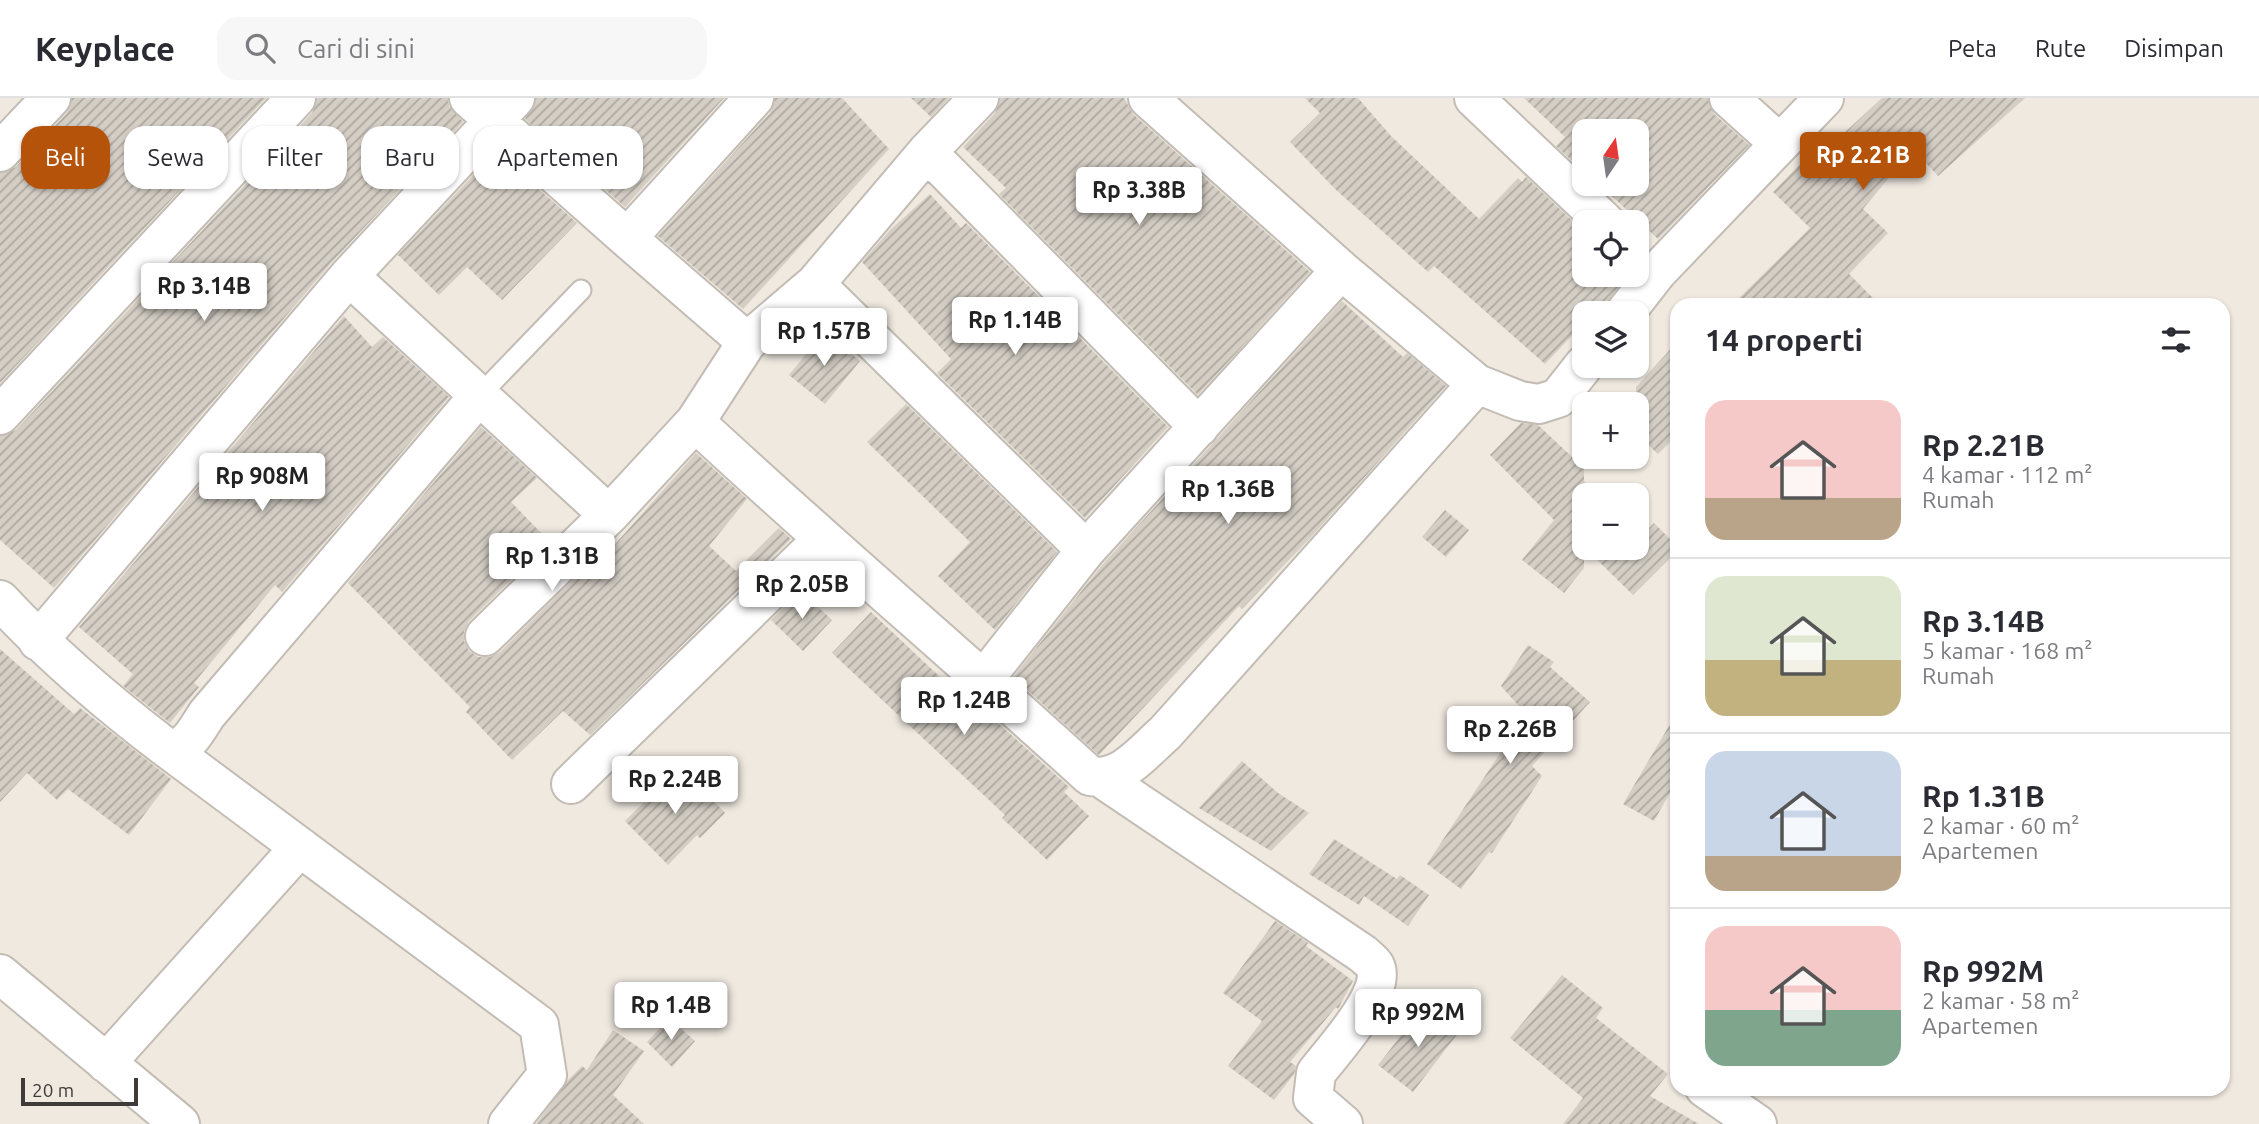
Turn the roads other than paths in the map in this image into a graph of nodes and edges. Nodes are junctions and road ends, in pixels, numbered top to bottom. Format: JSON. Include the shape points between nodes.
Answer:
{"nodes":[{"id":1,"x":51,"y":98,"type":"edge"},
{"id":2,"x":296,"y":98,"type":"edge"},
{"id":3,"x":754,"y":98,"type":"edge"},
{"id":4,"x":979,"y":98,"type":"edge"},
{"id":5,"x":1148,"y":98,"type":"edge"},
{"id":6,"x":1474,"y":98,"type":"edge"},
{"id":7,"x":1729,"y":98,"type":"edge"},
{"id":8,"x":1824,"y":98,"type":"edge"},
{"id":9,"x":493,"y":106,"type":"edge"},
{"id":10,"x":1780,"y":144,"type":"junction"},
{"id":11,"x":0,"y":152,"type":"edge"},
{"id":12,"x":927,"y":152,"type":"junction"},
{"id":13,"x":1592,"y":210,"type":"edge"},
{"id":14,"x":627,"y":238,"type":"junction"},
{"id":15,"x":1649,"y":260,"type":"edge"},
{"id":16,"x":1341,"y":270,"type":"junction"},
{"id":17,"x":349,"y":276,"type":"junction"},
{"id":18,"x":815,"y":284,"type":"junction"},
{"id":19,"x":581,"y":290,"type":"dead end"},
{"id":20,"x":747,"y":342,"type":"junction"},
{"id":21,"x":1574,"y":378,"type":"edge"},
{"id":22,"x":1478,"y":384,"type":"junction"},
{"id":23,"x":478,"y":397,"type":"junction"},
{"id":24,"x":0,"y":415,"type":"edge"},
{"id":25,"x":695,"y":422,"type":"junction"},
{"id":26,"x":1199,"y":427,"type":"junction"},
{"id":27,"x":609,"y":515,"type":"junction"},
{"id":28,"x":822,"y":540,"type":"junction"},
{"id":29,"x":1086,"y":550,"type":"junction"},
{"id":30,"x":0,"y":600,"type":"edge"},
{"id":31,"x":485,"y":636,"type":"dead end"},
{"id":32,"x":38,"y":641,"type":"junction"},
{"id":33,"x":984,"y":680,"type":"junction"},
{"id":34,"x":164,"y":746,"type":"junction"},
{"id":35,"x":1103,"y":779,"type":"junction"},
{"id":36,"x":571,"y":784,"type":"dead end"},
{"id":37,"x":300,"y":847,"type":"junction"},
{"id":38,"x":0,"y":974,"type":"edge"},
{"id":39,"x":106,"y":1063,"type":"junction"},
{"id":40,"x":1717,"y":1096,"type":"edge"},
{"id":41,"x":180,"y":1124,"type":"edge"},
{"id":42,"x":508,"y":1124,"type":"edge"},
{"id":43,"x":1342,"y":1124,"type":"edge"},
{"id":44,"x":1757,"y":1124,"type":"edge"}],
"edges":[{"from":1,"to":11,"type":"street"},
{"from":2,"to":24,"type":"street"},
{"from":3,"to":14,"type":"street"},
{"from":4,"to":12,"type":"street"},
{"from":5,"to":16,"type":"street"},
{"from":6,"to":13,"type":"street"},
{"from":7,"to":10,"type":"street"},
{"from":8,"to":10,"type":"street"},
{"from":9,"to":14,"type":"street"},
{"from":9,"to":17,"type":"street"},
{"from":10,"to":15,"type":"street"},
{"from":12,"to":18,"type":"street"},
{"from":12,"to":26,"type":"street"},
{"from":14,"to":20,"type":"street"},
{"from":16,"to":22,"type":"street"},
{"from":16,"to":26,"type":"street"},
{"from":17,"to":23,"type":"street"},
{"from":17,"to":32,"type":"street"},
{"from":18,"to":20,"type":"street"},
{"from":18,"to":29,"type":"street"},
{"from":19,"to":23,"type":"lane"},
{"from":20,"to":25,"type":"street"},
{"from":21,"to":22,"type":"street","via":[[1558,398],[1539,404]]},
{"from":22,"to":35,"type":"street","via":[[1165,733],[1115,776]]},
{"from":23,"to":27,"type":"street"},
{"from":23,"to":34,"type":"street","via":[[207,714],[184,747],[173,750]]},
{"from":25,"to":27,"type":"street"},
{"from":25,"to":28,"type":"street"},
{"from":26,"to":29,"type":"street"},
{"from":27,"to":31,"type":"street"},
{"from":28,"to":33,"type":"street"},
{"from":28,"to":36,"type":"street"},
{"from":29,"to":33,"type":"street"},
{"from":30,"to":32,"type":"street"},
{"from":32,"to":34,"type":"street"},
{"from":33,"to":35,"type":"street","via":[[1090,776]]},
{"from":34,"to":37,"type":"street"},
{"from":35,"to":43,"type":"street","via":[[1363,954],[1374,966],[1373,997],[1313,1084],[1313,1098]]},
{"from":37,"to":39,"type":"street"},
{"from":37,"to":42,"type":"street","via":[[539,1024],[547,1075]]},
{"from":38,"to":39,"type":"street"},
{"from":39,"to":41,"type":"street"},
{"from":40,"to":44,"type":"street"}]}
